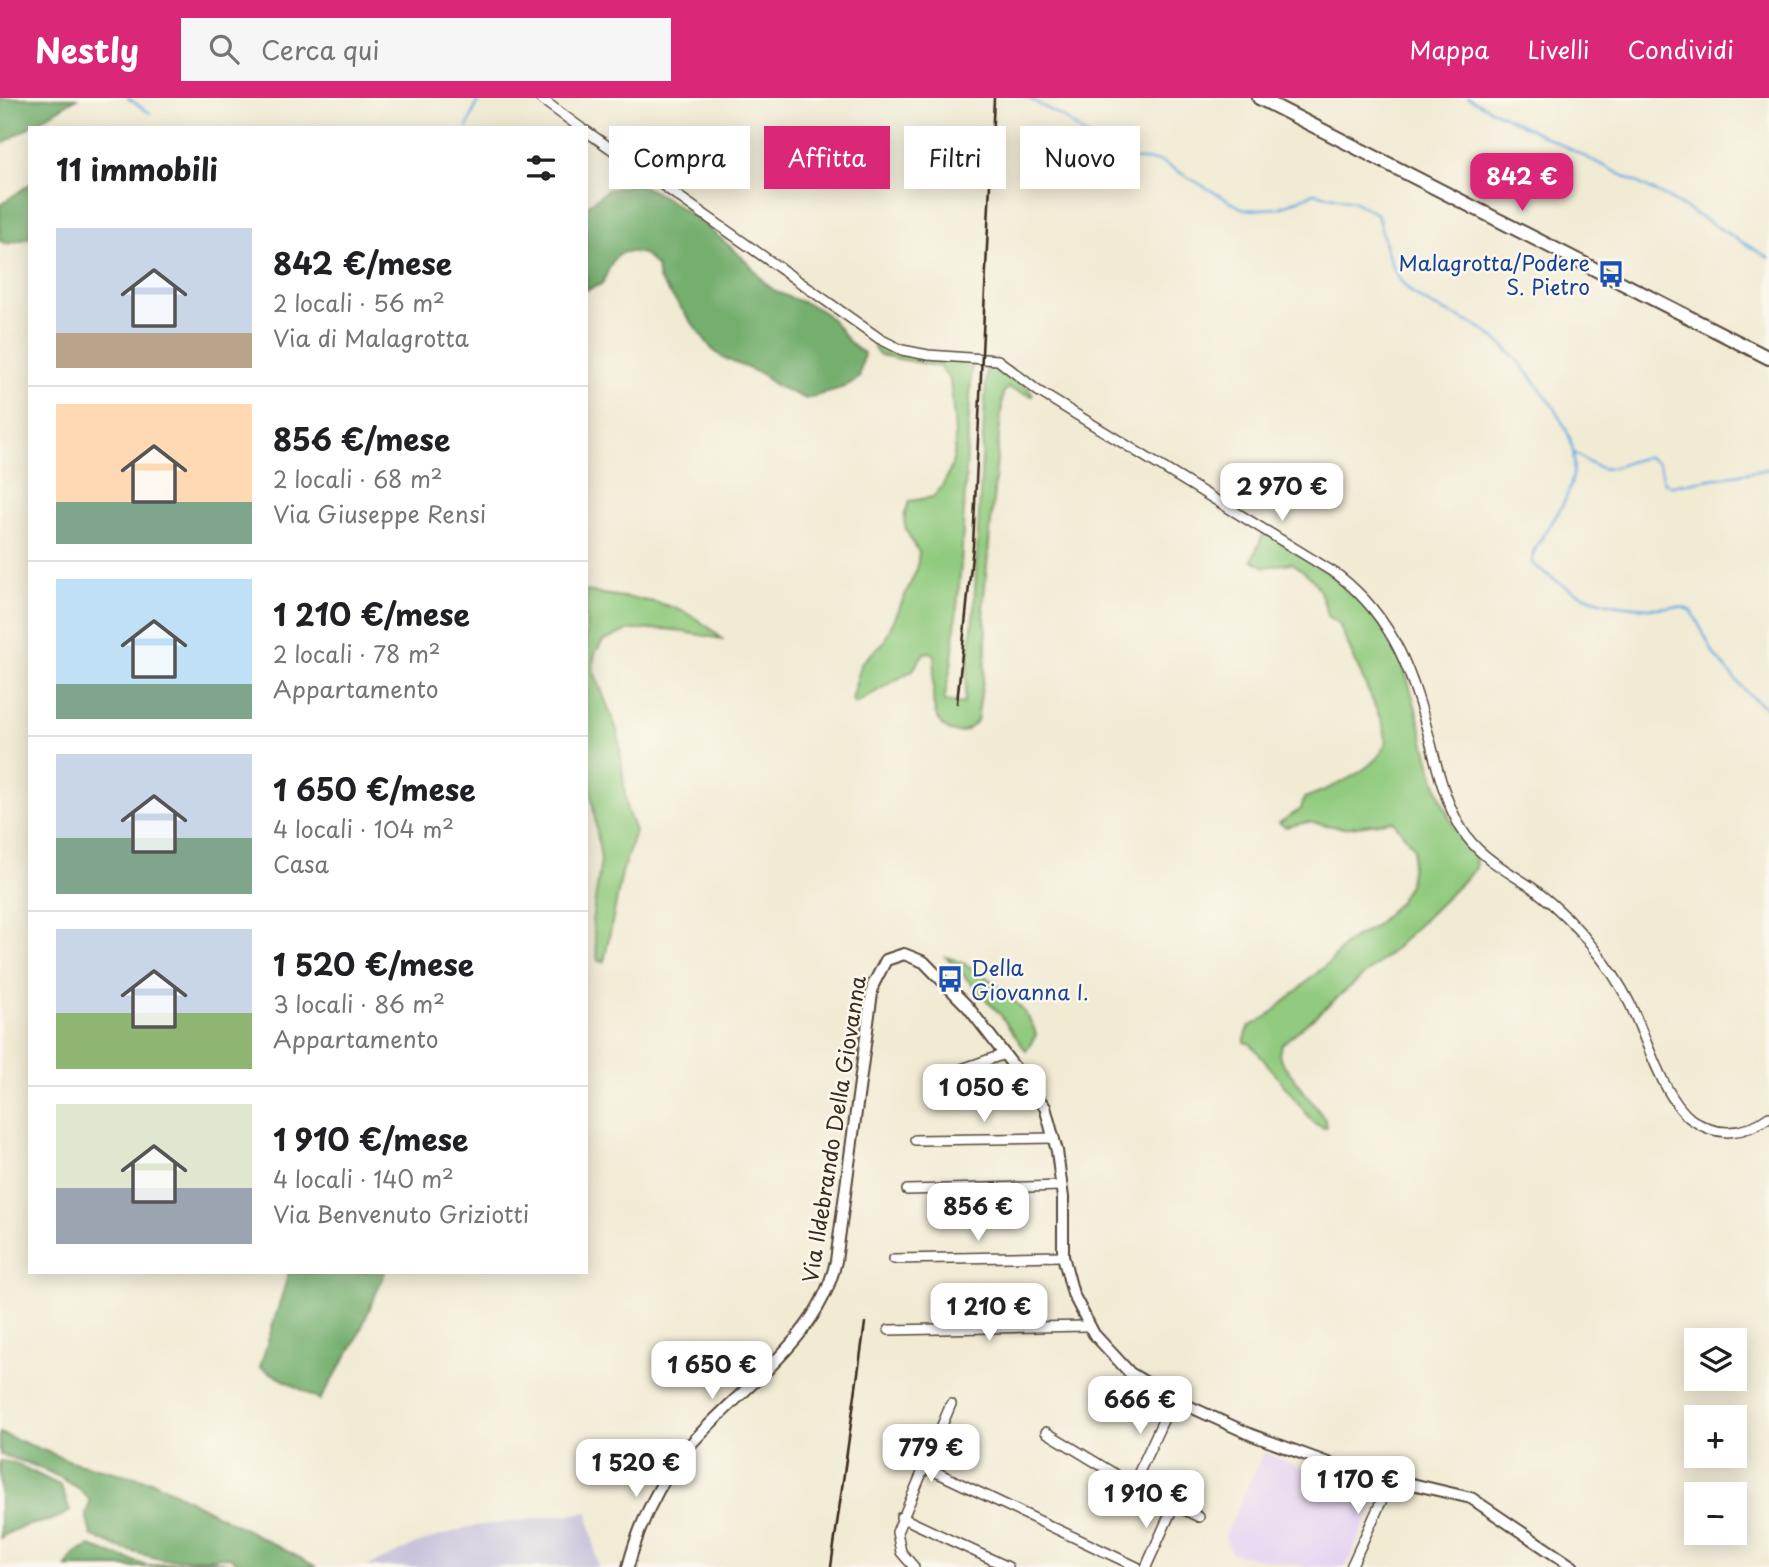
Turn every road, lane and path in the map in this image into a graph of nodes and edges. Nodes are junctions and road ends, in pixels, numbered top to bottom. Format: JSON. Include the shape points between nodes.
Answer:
{"nodes":[{"id":1,"x":540,"y":98,"type":"edge"},
{"id":2,"x":1259,"y":98,"type":"edge"},
{"id":3,"x":578,"y":126,"type":"edge"},
{"id":4,"x":588,"y":132,"type":"edge"},
{"id":5,"x":1769,"y":358,"type":"edge"},
{"id":6,"x":1002,"y":1055,"type":"junction"},
{"id":7,"x":933,"y":1079,"type":"dead end"},
{"id":8,"x":1769,"y":1117,"type":"edge"},
{"id":9,"x":1054,"y":1138,"type":"junction"},
{"id":10,"x":915,"y":1140,"type":"dead end"},
{"id":11,"x":1062,"y":1186,"type":"junction"},
{"id":12,"x":907,"y":1190,"type":"dead end"},
{"id":13,"x":1063,"y":1256,"type":"junction"},
{"id":14,"x":894,"y":1259,"type":"dead end"},
{"id":15,"x":1088,"y":1326,"type":"junction"},
{"id":16,"x":889,"y":1330,"type":"dead end"},
{"id":17,"x":1173,"y":1399,"type":"junction"},
{"id":18,"x":951,"y":1404,"type":"dead end"},
{"id":19,"x":1046,"y":1433,"type":"dead end"},
{"id":20,"x":923,"y":1466,"type":"junction"},
{"id":21,"x":1392,"y":1478,"type":"junction"},
{"id":22,"x":1133,"y":1485,"type":"junction"},
{"id":23,"x":1174,"y":1505,"type":"junction"},
{"id":24,"x":901,"y":1517,"type":"junction"},
{"id":25,"x":1199,"y":1517,"type":"dead end"},
{"id":26,"x":628,"y":1567,"type":"edge"},
{"id":27,"x":914,"y":1567,"type":"edge"},
{"id":28,"x":1007,"y":1567,"type":"edge"},
{"id":29,"x":1137,"y":1567,"type":"edge"},
{"id":30,"x":1146,"y":1567,"type":"edge"},
{"id":31,"x":1351,"y":1567,"type":"edge"},
{"id":32,"x":1573,"y":1567,"type":"edge"}],
"edges":[{"from":1,"to":3,"type":"street"},
{"from":2,"to":5,"type":"main road"},
{"from":4,"to":8,"type":"street","via":[[880,339],[902,350],[988,358],[1007,365],[1038,391],[1357,590],[1400,646],[1444,789],[1465,835],[1486,857],[1554,905],[1595,949],[1628,999],[1672,1094],[1688,1116],[1707,1128],[1733,1133]]},
{"from":6,"to":7,"type":"street"},
{"from":6,"to":9,"type":"street","name":"Via Ildebrando Della Giovanna","via":[[1039,1099]]},
{"from":6,"to":26,"type":"street","name":"Via Ildebrando Della Giovanna","via":[[968,1007],[919,958],[900,954],[881,966],[873,987],[840,1234],[825,1295],[805,1327],[673,1467],[645,1517]]},
{"from":9,"to":10,"type":"street"},
{"from":9,"to":11,"type":"street","name":"Via Ildebrando Della Giovanna"},
{"from":11,"to":12,"type":"street"},
{"from":11,"to":13,"type":"street","name":"Via Ildebrando Della Giovanna"},
{"from":13,"to":14,"type":"street"},
{"from":13,"to":15,"type":"street","name":"Via Ildebrando Della Giovanna"},
{"from":15,"to":16,"type":"street"},
{"from":15,"to":17,"type":"street","name":"Via Ildebrando Della Giovanna","via":[[1130,1373]]},
{"from":17,"to":21,"type":"street","name":"Via Ildebrando Della Giovanna","via":[[1336,1466]]},
{"from":17,"to":22,"type":"street"},
{"from":18,"to":20,"type":"street"},
{"from":19,"to":22,"type":"street"},
{"from":20,"to":24,"type":"street"},
{"from":20,"to":29,"type":"street"},
{"from":21,"to":31,"type":"street"},
{"from":21,"to":32,"type":"street","name":"Via Ildebrando Della Giovanna","via":[[1471,1499]]},
{"from":22,"to":23,"type":"street"},
{"from":23,"to":25,"type":"street"},
{"from":23,"to":30,"type":"street"},
{"from":24,"to":27,"type":"street","via":[[897,1532],[901,1552]]},
{"from":24,"to":28,"type":"street"}]}
